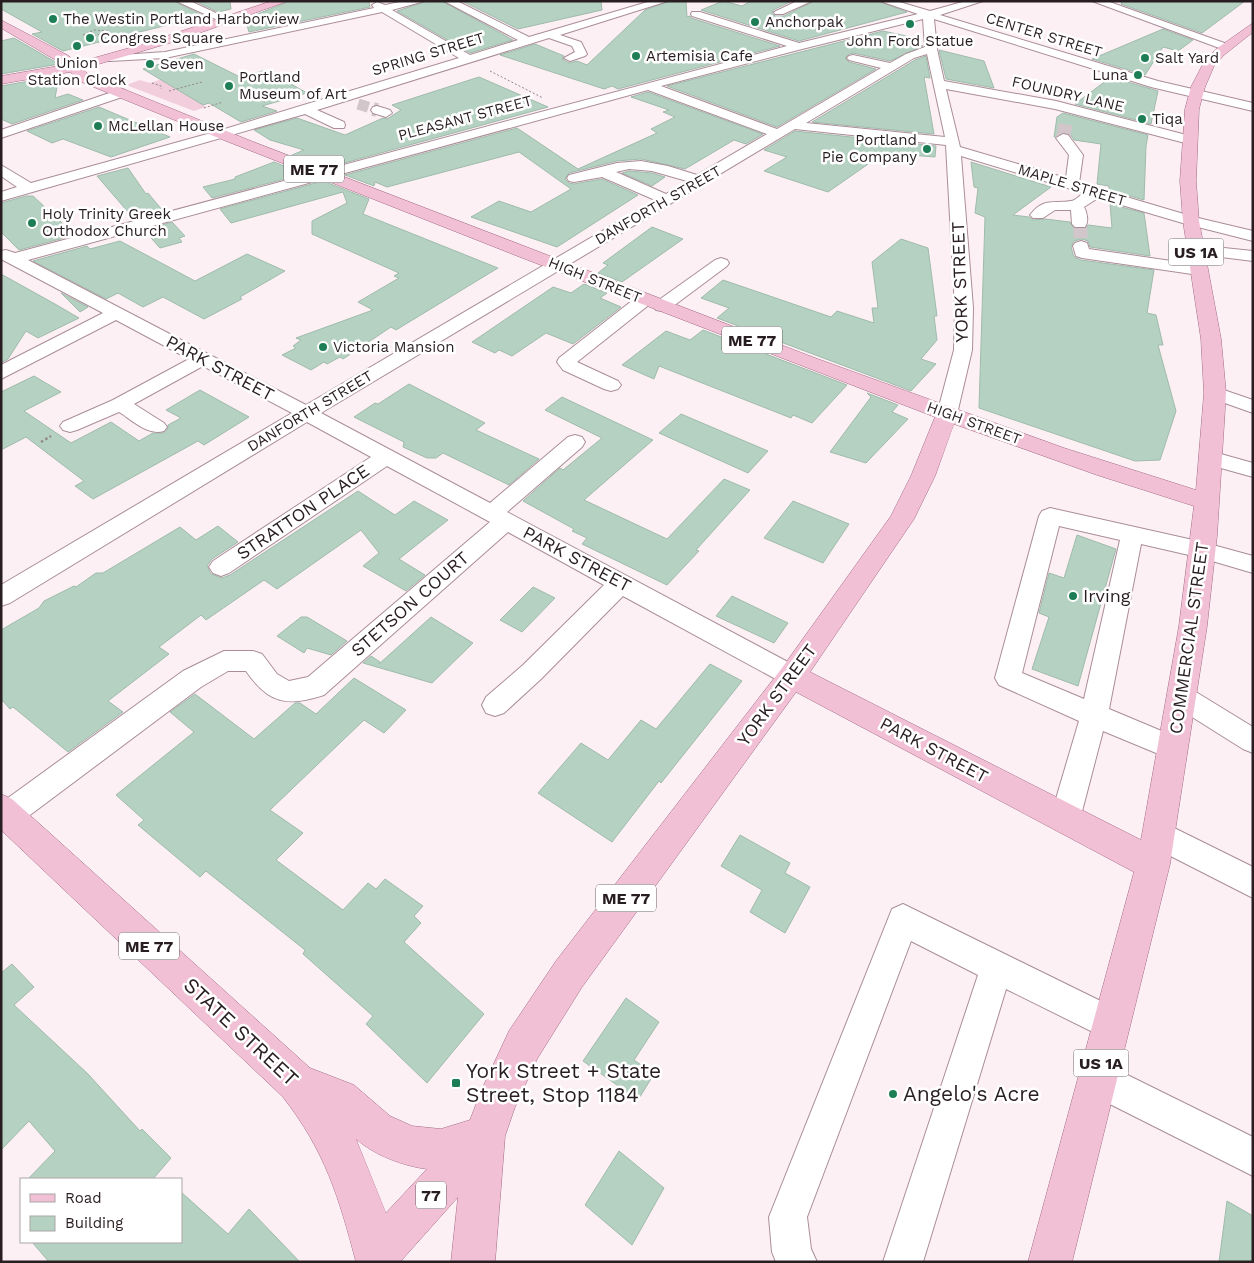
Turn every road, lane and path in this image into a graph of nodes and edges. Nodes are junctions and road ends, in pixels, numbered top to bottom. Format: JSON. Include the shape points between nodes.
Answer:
{"nodes":[{"id":1,"x":181,"y":1,"type":"edge"},
{"id":2,"x":283,"y":1,"type":"edge"},
{"id":3,"x":367,"y":1,"type":"edge"},
{"id":4,"x":420,"y":1,"type":"edge"},
{"id":5,"x":449,"y":1,"type":"edge"},
{"id":6,"x":663,"y":1,"type":"edge"},
{"id":7,"x":807,"y":1,"type":"edge"},
{"id":8,"x":885,"y":1,"type":"edge"},
{"id":9,"x":978,"y":1,"type":"edge"},
{"id":10,"x":1097,"y":1,"type":"edge"},
{"id":11,"x":383,"y":9,"type":"junction"},
{"id":12,"x":779,"y":12,"type":"dead end"},
{"id":13,"x":696,"y":14,"type":"dead end"},
{"id":14,"x":928,"y":15,"type":"junction"},
{"id":15,"x":226,"y":20,"type":"junction"},
{"id":16,"x":1,"y":23,"type":"edge"},
{"id":17,"x":1252,"y":28,"type":"edge"},
{"id":18,"x":110,"y":31,"type":"dead end"},
{"id":19,"x":83,"y":34,"type":"dead end"},
{"id":20,"x":101,"y":34,"type":"dead end"},
{"id":21,"x":545,"y":35,"type":"junction"},
{"id":22,"x":94,"y":36,"type":"dead end"},
{"id":23,"x":528,"y":40,"type":"junction"},
{"id":24,"x":799,"y":46,"type":"junction"},
{"id":25,"x":1226,"y":47,"type":"junction"},
{"id":26,"x":931,"y":49,"type":"junction"},
{"id":27,"x":566,"y":56,"type":"dead end"},
{"id":28,"x":110,"y":58,"type":"junction"},
{"id":29,"x":853,"y":58,"type":"dead end"},
{"id":30,"x":468,"y":59,"type":"junction"},
{"id":31,"x":890,"y":61,"type":"junction"},
{"id":32,"x":75,"y":68,"type":"junction"},
{"id":33,"x":1,"y":80,"type":"edge"},
{"id":34,"x":152,"y":82,"type":"dead end"},
{"id":35,"x":202,"y":82,"type":"dead end"},
{"id":36,"x":940,"y":84,"type":"junction"},
{"id":37,"x":648,"y":86,"type":"junction"},
{"id":38,"x":161,"y":89,"type":"dead end"},
{"id":39,"x":169,"y":90,"type":"dead end"},
{"id":40,"x":271,"y":90,"type":"dead end"},
{"id":41,"x":121,"y":93,"type":"junction"},
{"id":42,"x":1196,"y":94,"type":"junction"},
{"id":43,"x":342,"y":98,"type":"junction"},
{"id":44,"x":265,"y":102,"type":"dead end"},
{"id":45,"x":358,"y":104,"type":"tunnel mouth"},
{"id":46,"x":1066,"y":108,"type":"junction"},
{"id":47,"x":1253,"y":108,"type":"edge"},
{"id":48,"x":305,"y":109,"type":"junction"},
{"id":49,"x":563,"y":109,"type":"junction"},
{"id":50,"x":1066,"y":122,"type":"tunnel mouth"},
{"id":51,"x":339,"y":125,"type":"tunnel mouth"},
{"id":52,"x":792,"y":126,"type":"junction"},
{"id":53,"x":1,"y":134,"type":"edge"},
{"id":54,"x":224,"y":134,"type":"junction"},
{"id":55,"x":778,"y":134,"type":"junction"},
{"id":56,"x":1063,"y":138,"type":"tunnel mouth"},
{"id":57,"x":1189,"y":140,"type":"junction"},
{"id":58,"x":953,"y":145,"type":"junction"},
{"id":59,"x":1,"y":169,"type":"edge"},
{"id":60,"x":603,"y":172,"type":"junction"},
{"id":61,"x":323,"y":173,"type":"junction"},
{"id":62,"x":574,"y":178,"type":"dead end"},
{"id":63,"x":700,"y":181,"type":"junction"},
{"id":64,"x":1072,"y":185,"type":"junction"},
{"id":65,"x":28,"y":188,"type":"junction"},
{"id":66,"x":1096,"y":193,"type":"junction"},
{"id":67,"x":1,"y":197,"type":"edge"},
{"id":68,"x":668,"y":200,"type":"junction"},
{"id":69,"x":1076,"y":206,"type":"junction"},
{"id":70,"x":1038,"y":214,"type":"dead end"},
{"id":71,"x":1191,"y":221,"type":"junction"},
{"id":72,"x":1080,"y":224,"type":"tunnel mouth"},
{"id":73,"x":1253,"y":236,"type":"edge"},
{"id":74,"x":1081,"y":246,"type":"dead end"},
{"id":75,"x":1195,"y":250,"type":"junction"},
{"id":76,"x":7,"y":256,"type":"edge"},
{"id":77,"x":1253,"y":256,"type":"edge"},
{"id":78,"x":721,"y":263,"type":"dead end"},
{"id":79,"x":558,"y":264,"type":"junction"},
{"id":80,"x":1199,"y":270,"type":"junction"},
{"id":81,"x":653,"y":303,"type":"junction"},
{"id":82,"x":116,"y":313,"type":"junction"},
{"id":83,"x":202,"y":359,"type":"junction"},
{"id":84,"x":3,"y":370,"type":"edge"},
{"id":85,"x":611,"y":385,"type":"dead end"},
{"id":86,"x":1215,"y":393,"type":"junction"},
{"id":87,"x":120,"y":404,"type":"junction"},
{"id":88,"x":1253,"y":407,"type":"edge"},
{"id":89,"x":306,"y":413,"type":"junction"},
{"id":90,"x":948,"y":414,"type":"junction"},
{"id":91,"x":70,"y":426,"type":"dead end"},
{"id":92,"x":158,"y":427,"type":"dead end"},
{"id":93,"x":575,"y":442,"type":"dead end"},
{"id":94,"x":385,"y":457,"type":"junction"},
{"id":95,"x":1210,"y":458,"type":"junction"},
{"id":96,"x":1253,"y":470,"type":"edge"},
{"id":97,"x":1206,"y":501,"type":"junction"},
{"id":98,"x":498,"y":517,"type":"junction"},
{"id":99,"x":1132,"y":534,"type":"junction"},
{"id":100,"x":1202,"y":550,"type":"junction"},
{"id":101,"x":1253,"y":564,"type":"edge"},
{"id":102,"x":221,"y":568,"type":"dead end"},
{"id":103,"x":621,"y":583,"type":"junction"},
{"id":104,"x":1,"y":597,"type":"edge"},
{"id":105,"x":792,"y":676,"type":"junction"},
{"id":106,"x":1182,"y":697,"type":"junction"},
{"id":107,"x":495,"y":705,"type":"dead end"},
{"id":108,"x":1094,"y":715,"type":"junction"},
{"id":109,"x":1253,"y":741,"type":"edge"},
{"id":110,"x":1173,"y":748,"type":"junction"},
{"id":111,"x":5,"y":812,"type":"edge"},
{"id":112,"x":1065,"y":819,"type":"junction"},
{"id":113,"x":1155,"y":849,"type":"junction"},
{"id":114,"x":1253,"y":882,"type":"edge"},
{"id":115,"x":997,"y":966,"type":"junction"},
{"id":116,"x":1111,"y":1024,"type":"junction"},
{"id":117,"x":1097,"y":1078,"type":"junction"},
{"id":118,"x":297,"y":1083,"type":"junction"},
{"id":119,"x":485,"y":1136,"type":"junction"},
{"id":120,"x":1253,"y":1156,"type":"edge"},
{"id":121,"x":376,"y":1259,"type":"edge"},
{"id":122,"x":473,"y":1262,"type":"edge"},
{"id":123,"x":797,"y":1262,"type":"edge"},
{"id":124,"x":903,"y":1262,"type":"edge"},
{"id":125,"x":1050,"y":1262,"type":"edge"}],
"edges":[{"from":1,"to":15,"type":"street"},
{"from":2,"to":15,"type":"main road"},
{"from":3,"to":11,"type":"street"},
{"from":4,"to":11,"type":"street"},
{"from":5,"to":23,"type":"street"},
{"from":6,"to":21,"type":"street","name":"SPRING STREET"},
{"from":7,"to":12,"type":"street"},
{"from":8,"to":14,"type":"street","name":"CENTER STREET"},
{"from":9,"to":14,"type":"street","name":"PLEASANT STREET"},
{"from":10,"to":25,"type":"street"},
{"from":11,"to":28,"type":"street","via":[[165,55]]},
{"from":11,"to":30,"type":"street"},
{"from":13,"to":24,"type":"street"},
{"from":14,"to":24,"type":"street","name":"PLEASANT STREET"},
{"from":14,"to":26,"type":"street","name":"YORK STREET"},
{"from":14,"to":42,"type":"street","name":"CENTER STREET"},
{"from":15,"to":28,"type":"main road"},
{"from":16,"to":32,"type":"main road","name":"HIGH STREET","number":"ME 77"},
{"from":17,"to":25,"type":"main road","name":"COMMERCIAL STREET","number":"US 1A"},
{"from":18,"to":19,"type":"path","via":[[94,30]]},
{"from":20,"to":22,"type":"path"},
{"from":21,"to":23,"type":"street","name":"SPRING STREET"},
{"from":21,"to":27,"type":"street","via":[[569,46],[572,51]]},
{"from":23,"to":30,"type":"street","name":"SPRING STREET"},
{"from":24,"to":37,"type":"street","name":"PLEASANT STREET"},
{"from":25,"to":42,"type":"main road","name":"COMMERCIAL STREET","number":"US 1A","via":[[1208,65]]},
{"from":26,"to":31,"type":"street","name":"DANFORTH STREET"},
{"from":26,"to":36,"type":"street","name":"YORK STREET"},
{"from":28,"to":32,"type":"main road"},
{"from":29,"to":31,"type":"street"},
{"from":30,"to":43,"type":"street","name":"SPRING STREET"},
{"from":30,"to":49,"type":"path"},
{"from":31,"to":52,"type":"street","name":"DANFORTH STREET"},
{"from":32,"to":33,"type":"main road"},
{"from":32,"to":41,"type":"main road","name":"HIGH STREET","number":"ME 77","via":[[84,78]]},
{"from":34,"to":38,"type":"path"},
{"from":35,"to":39,"type":"path"},
{"from":36,"to":46,"type":"street","name":"FOUNDRY LANE"},
{"from":36,"to":58,"type":"street","name":"YORK STREET"},
{"from":37,"to":49,"type":"street","name":"PLEASANT STREET"},
{"from":37,"to":55,"type":"street"},
{"from":40,"to":44,"type":"path","via":[[279,95]]},
{"from":41,"to":53,"type":"street"},
{"from":41,"to":54,"type":"main road","name":"HIGH STREET","number":"ME 77"},
{"from":42,"to":47,"type":"street","name":"CENTER STREET"},
{"from":42,"to":57,"type":"main road","name":"COMMERCIAL STREET","number":"US 1A"},
{"from":43,"to":45,"type":"street"},
{"from":43,"to":48,"type":"street","name":"SPRING STREET"},
{"from":46,"to":50,"type":"street"},
{"from":46,"to":57,"type":"street","name":"FOUNDRY LANE"},
{"from":48,"to":51,"type":"street"},
{"from":48,"to":54,"type":"street","name":"SPRING STREET"},
{"from":49,"to":61,"type":"street","name":"PLEASANT STREET"},
{"from":52,"to":55,"type":"street","name":"DANFORTH STREET"},
{"from":52,"to":58,"type":"street","name":"MAPLE STREET"},
{"from":54,"to":61,"type":"main road","name":"HIGH STREET","number":"ME 77"},
{"from":54,"to":65,"type":"street","name":"SPRING STREET"},
{"from":55,"to":63,"type":"street","name":"DANFORTH STREET"},
{"from":56,"to":64,"type":"street","via":[[1076,155]]},
{"from":57,"to":71,"type":"main road","name":"COMMERCIAL STREET","number":"US 1A"},
{"from":58,"to":64,"type":"street","name":"MAPLE STREET"},
{"from":58,"to":90,"type":"street","name":"YORK STREET","via":[[965,330],[960,368]]},
{"from":59,"to":65,"type":"street"},
{"from":60,"to":62,"type":"street"},
{"from":60,"to":63,"type":"street","via":[[619,165],[643,165]]},
{"from":60,"to":68,"type":"street"},
{"from":61,"to":76,"type":"street","name":"PLEASANT STREET"},
{"from":61,"to":79,"type":"main road","name":"HIGH STREET","number":"ME 77"},
{"from":63,"to":68,"type":"street","name":"DANFORTH STREET"},
{"from":64,"to":66,"type":"street","name":"MAPLE STREET"},
{"from":65,"to":67,"type":"street","name":"SPRING STREET"},
{"from":66,"to":69,"type":"street"},
{"from":66,"to":71,"type":"street","name":"MAPLE STREET"},
{"from":68,"to":79,"type":"street","name":"DANFORTH STREET"},
{"from":69,"to":70,"type":"street","via":[[1052,205]]},
{"from":69,"to":72,"type":"street"},
{"from":71,"to":73,"type":"street","name":"MAPLE STREET"},
{"from":71,"to":75,"type":"main road","name":"COMMERCIAL STREET","number":"US 1A"},
{"from":74,"to":80,"type":"street","via":[[1082,253]]},
{"from":75,"to":77,"type":"street"},
{"from":75,"to":80,"type":"main road","name":"COMMERCIAL STREET","number":"US 1A"},
{"from":76,"to":82,"type":"street","name":"PARK STREET"},
{"from":78,"to":81,"type":"street"},
{"from":79,"to":81,"type":"main road","name":"HIGH STREET","number":"ME 77"},
{"from":79,"to":89,"type":"street","name":"DANFORTH STREET"},
{"from":80,"to":86,"type":"main road","name":"COMMERCIAL STREET","number":"US 1A","via":[[1211,339]]},
{"from":81,"to":85,"type":"street","via":[[566,362]]},
{"from":81,"to":90,"type":"main road","name":"HIGH STREET","number":"ME 77"},
{"from":82,"to":83,"type":"street","name":"PARK STREET"},
{"from":82,"to":84,"type":"street"},
{"from":83,"to":87,"type":"street"},
{"from":83,"to":89,"type":"street","name":"PARK STREET"},
{"from":86,"to":88,"type":"street"},
{"from":86,"to":95,"type":"main road","name":"COMMERCIAL STREET","number":"US 1A"},
{"from":87,"to":91,"type":"street"},
{"from":87,"to":92,"type":"street"},
{"from":89,"to":94,"type":"street","name":"PARK STREET"},
{"from":89,"to":104,"type":"street","name":"DANFORTH STREET"},
{"from":90,"to":97,"type":"main road","name":"HIGH STREET"},
{"from":90,"to":105,"type":"main road","name":"YORK STREET","number":"ME 77","via":[[902,519]]},
{"from":93,"to":98,"type":"street","name":"STETSON COURT"},
{"from":94,"to":98,"type":"street","name":"PARK STREET"},
{"from":94,"to":102,"type":"street","name":"STRATTON PLACE"},
{"from":95,"to":96,"type":"street"},
{"from":95,"to":97,"type":"main road","name":"COMMERCIAL STREET","number":"US 1A"},
{"from":97,"to":100,"type":"main road","name":"COMMERCIAL STREET","number":"US 1A"},
{"from":98,"to":103,"type":"street","name":"PARK STREET"},
{"from":98,"to":111,"type":"street","name":"STETSON COURT","via":[[315,687],[287,692],[268,682],[253,661],[224,661],[192,679]]},
{"from":99,"to":100,"type":"street"},
{"from":99,"to":108,"type":"street"},
{"from":99,"to":108,"type":"street","via":[[1050,516],[1008,678]]},
{"from":100,"to":101,"type":"street"},
{"from":100,"to":106,"type":"main road","name":"COMMERCIAL STREET","number":"US 1A"},
{"from":103,"to":105,"type":"street","name":"PARK STREET"},
{"from":103,"to":107,"type":"street"},
{"from":105,"to":112,"type":"main road","name":"PARK STREET"},
{"from":105,"to":119,"type":"main road","name":"YORK STREET","number":"ME 77","via":[[569,974],[523,1045],[496,1103]]},
{"from":106,"to":109,"type":"street"},
{"from":106,"to":110,"type":"main road","name":"COMMERCIAL STREET","number":"US 1A"},
{"from":108,"to":110,"type":"street"},
{"from":108,"to":112,"type":"street"},
{"from":110,"to":113,"type":"main road","name":"COMMERCIAL STREET","number":"US 1A"},
{"from":111,"to":118,"type":"main road","name":"STATE STREET","number":"ME 77"},
{"from":112,"to":113,"type":"main road","name":"PARK STREET"},
{"from":113,"to":114,"type":"street"},
{"from":113,"to":116,"type":"main road","name":"COMMERCIAL STREET","number":"US 1A"},
{"from":115,"to":116,"type":"street"},
{"from":115,"to":123,"type":"street","via":[[903,920],[788,1217],[792,1252]]},
{"from":115,"to":124,"type":"street"},
{"from":116,"to":117,"type":"main road","name":"COMMERCIAL STREET","number":"US 1A"},
{"from":117,"to":120,"type":"street"},
{"from":117,"to":125,"type":"main road","name":"COMMERCIAL STREET","number":"US 1A"},
{"from":118,"to":119,"type":"main road","via":[[340,1100],[376,1130],[409,1146],[441,1150]]},
{"from":118,"to":121,"type":"main road","name":"STATE STREET","number":"ME 77","via":[[318,1110],[341,1153],[361,1201]]},
{"from":119,"to":121,"type":"main road","name":"YORK STREET","number":"77"},
{"from":119,"to":122,"type":"main road","number":"ME 77"}]}
